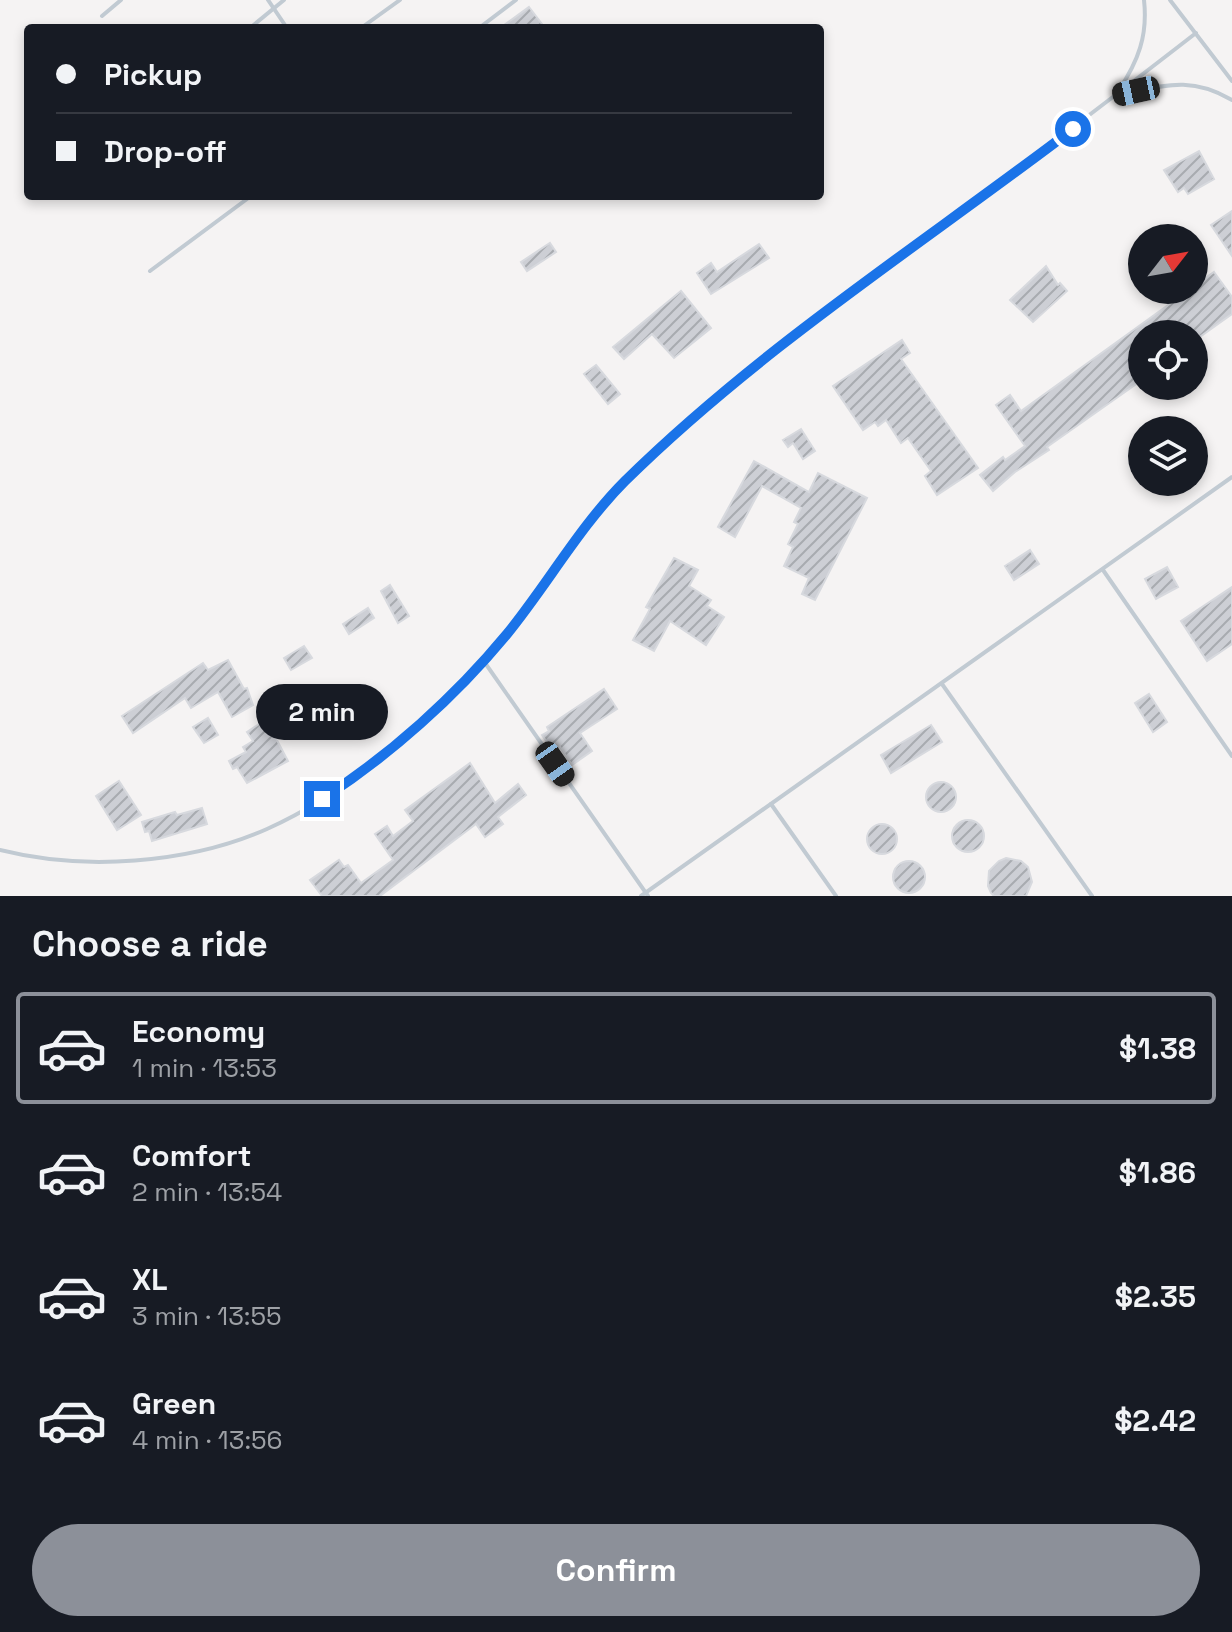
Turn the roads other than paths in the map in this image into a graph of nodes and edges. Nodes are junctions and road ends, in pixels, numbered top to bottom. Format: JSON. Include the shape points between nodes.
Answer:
{"nodes":[{"id":1,"x":121,"y":0,"type":"edge"},
{"id":2,"x":268,"y":0,"type":"edge"},
{"id":3,"x":284,"y":0,"type":"edge"},
{"id":4,"x":400,"y":0,"type":"edge"},
{"id":5,"x":516,"y":0,"type":"edge"},
{"id":6,"x":1144,"y":0,"type":"edge"},
{"id":7,"x":1170,"y":0,"type":"edge"},
{"id":8,"x":274,"y":8,"type":"junction"},
{"id":9,"x":102,"y":16,"type":"dead end"},
{"id":10,"x":255,"y":24,"type":"edge"},
{"id":11,"x":284,"y":24,"type":"edge"},
{"id":12,"x":367,"y":24,"type":"edge"},
{"id":13,"x":484,"y":24,"type":"edge"},
{"id":14,"x":1196,"y":33,"type":"junction"},
{"id":15,"x":1232,"y":81,"type":"edge"},
{"id":16,"x":1115,"y":96,"type":"junction"},
{"id":17,"x":1232,"y":100,"type":"edge"},
{"id":18,"x":246,"y":200,"type":"edge"},
{"id":19,"x":150,"y":271,"type":"dead end"},
{"id":20,"x":1232,"y":477,"type":"edge"},
{"id":21,"x":1103,"y":570,"type":"junction"},
{"id":22,"x":483,"y":660,"type":"junction"},
{"id":23,"x":942,"y":684,"type":"junction"},
{"id":24,"x":1232,"y":756,"type":"edge"},
{"id":25,"x":771,"y":804,"type":"junction"},
{"id":26,"x":0,"y":850,"type":"edge"},
{"id":27,"x":645,"y":895,"type":"edge"},
{"id":28,"x":836,"y":896,"type":"edge"},
{"id":29,"x":1092,"y":896,"type":"edge"}],
"edges":[{"from":1,"to":9,"type":"lane"},
{"from":2,"to":8,"type":"lane"},
{"from":3,"to":8,"type":"lane"},
{"from":4,"to":12,"type":"lane"},
{"from":5,"to":13,"type":"lane"},
{"from":6,"to":16,"type":"lane","via":[[1140,55]]},
{"from":7,"to":14,"type":"lane"},
{"from":8,"to":10,"type":"lane"},
{"from":8,"to":11,"type":"lane"},
{"from":14,"to":15,"type":"lane"},
{"from":14,"to":16,"type":"lane"},
{"from":16,"to":17,"type":"lane","via":[[1190,84]]},
{"from":16,"to":22,"type":"lane","via":[[716,397],[623,483]]},
{"from":18,"to":19,"type":"lane"},
{"from":20,"to":21,"type":"lane"},
{"from":21,"to":23,"type":"lane"},
{"from":21,"to":24,"type":"lane"},
{"from":22,"to":26,"type":"lane","via":[[390,749],[307,809],[265,830],[229,843],[135,861],[75,861]]},
{"from":22,"to":27,"type":"lane"},
{"from":23,"to":25,"type":"lane"},
{"from":23,"to":29,"type":"lane"},
{"from":25,"to":27,"type":"lane"},
{"from":25,"to":28,"type":"lane"}]}
